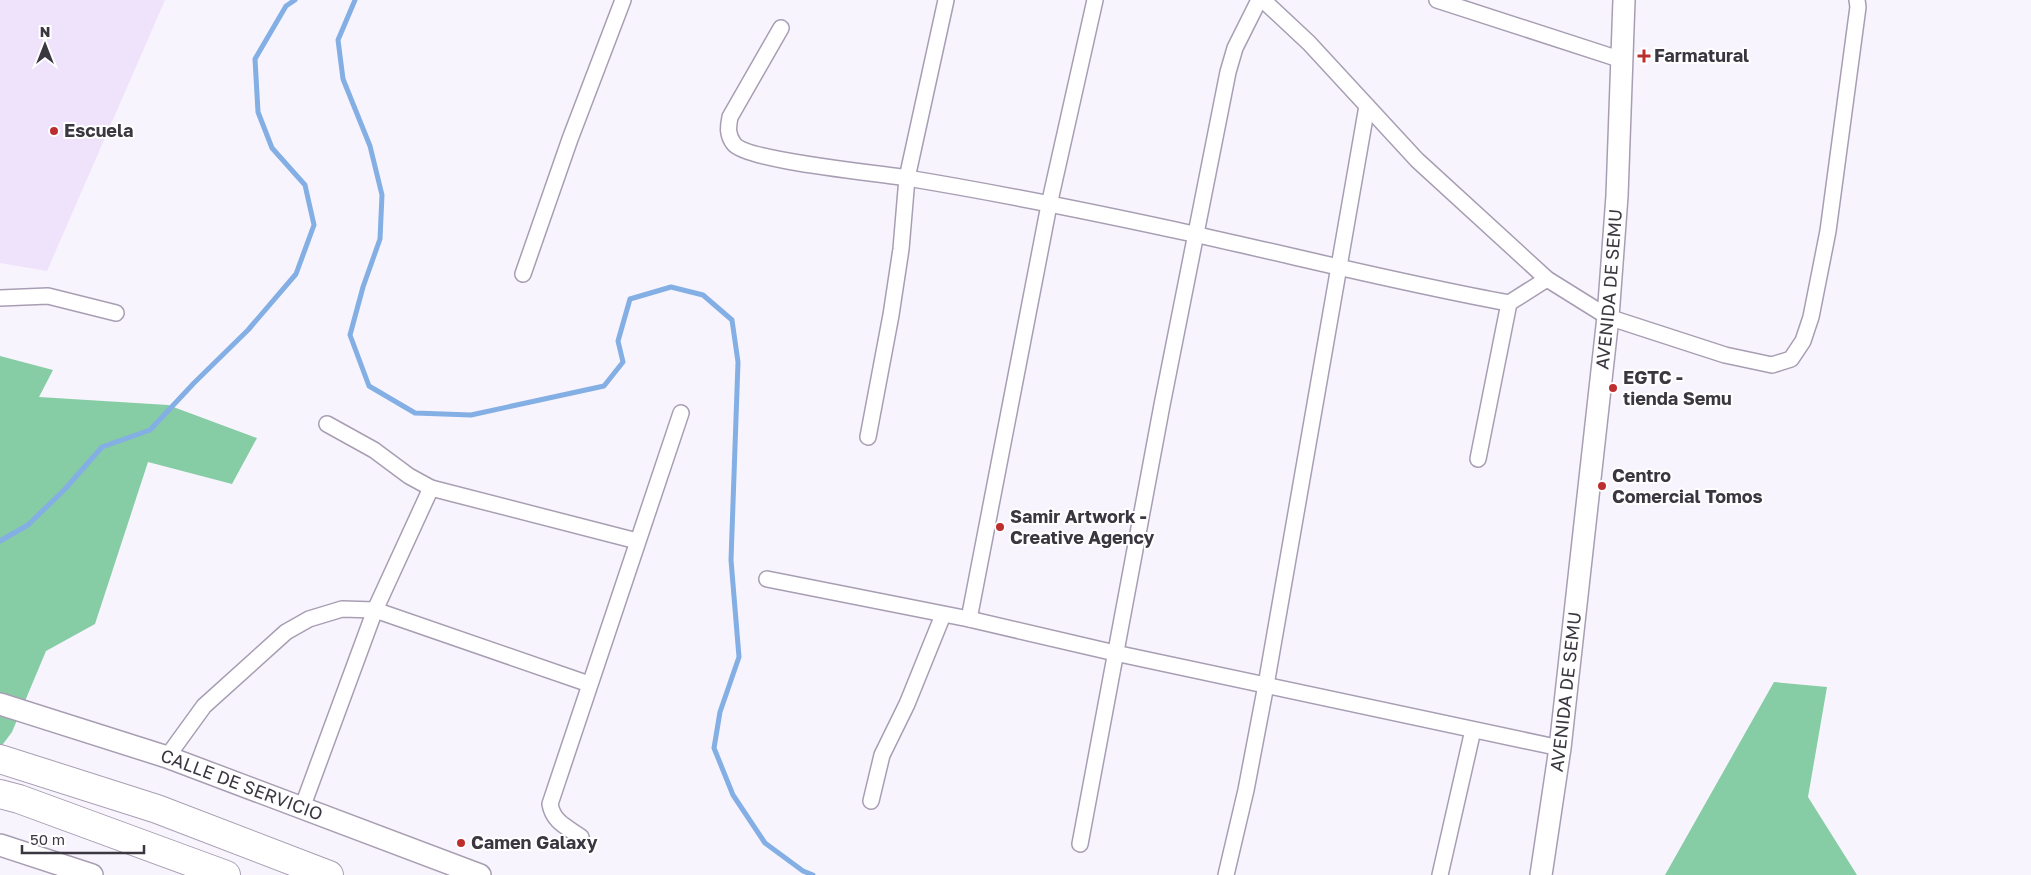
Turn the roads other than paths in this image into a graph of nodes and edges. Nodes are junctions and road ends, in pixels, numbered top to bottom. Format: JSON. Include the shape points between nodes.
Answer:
{"nodes":[{"id":1,"x":623,"y":0,"type":"edge"},
{"id":2,"x":946,"y":0,"type":"edge"},
{"id":3,"x":1096,"y":0,"type":"edge"},
{"id":4,"x":1259,"y":0,"type":"edge"},
{"id":5,"x":1263,"y":0,"type":"edge"},
{"id":6,"x":1437,"y":0,"type":"edge"},
{"id":7,"x":1624,"y":0,"type":"edge"},
{"id":8,"x":1857,"y":0,"type":"edge"},
{"id":9,"x":781,"y":28,"type":"dead end"},
{"id":10,"x":1622,"y":60,"type":"junction"},
{"id":11,"x":1367,"y":106,"type":"junction"},
{"id":12,"x":907,"y":178,"type":"junction"},
{"id":13,"x":1048,"y":205,"type":"junction"},
{"id":14,"x":1196,"y":234,"type":"junction"},
{"id":15,"x":1339,"y":267,"type":"junction"},
{"id":16,"x":522,"y":274,"type":"dead end"},
{"id":17,"x":1547,"y":279,"type":"junction"},
{"id":18,"x":0,"y":298,"type":"edge"},
{"id":19,"x":1509,"y":302,"type":"junction"},
{"id":20,"x":116,"y":313,"type":"dead end"},
{"id":21,"x":1608,"y":317,"type":"junction"},
{"id":22,"x":681,"y":412,"type":"dead end"},
{"id":23,"x":327,"y":424,"type":"dead end"},
{"id":24,"x":868,"y":437,"type":"dead end"},
{"id":25,"x":1478,"y":459,"type":"dead end"},
{"id":26,"x":431,"y":488,"type":"junction"},
{"id":27,"x":637,"y":541,"type":"junction"},
{"id":28,"x":767,"y":579,"type":"dead end"},
{"id":29,"x":375,"y":610,"type":"junction"},
{"id":30,"x":944,"y":615,"type":"junction"},
{"id":31,"x":969,"y":619,"type":"junction"},
{"id":32,"x":1115,"y":653,"type":"junction"},
{"id":33,"x":589,"y":684,"type":"junction"},
{"id":34,"x":1266,"y":685,"type":"junction"},
{"id":35,"x":0,"y":704,"type":"edge"},
{"id":36,"x":1473,"y":730,"type":"junction"},
{"id":37,"x":1560,"y":748,"type":"junction"},
{"id":38,"x":166,"y":757,"type":"junction"},
{"id":39,"x":0,"y":759,"type":"edge"},
{"id":40,"x":0,"y":794,"type":"edge"},
{"id":41,"x":872,"y":801,"type":"dead end"},
{"id":42,"x":302,"y":808,"type":"junction"},
{"id":43,"x":581,"y":837,"type":"dead end"},
{"id":44,"x":1080,"y":844,"type":"dead end"},
{"id":45,"x":0,"y":845,"type":"edge"},
{"id":46,"x":92,"y":875,"type":"edge"},
{"id":47,"x":226,"y":875,"type":"edge"},
{"id":48,"x":329,"y":875,"type":"edge"},
{"id":49,"x":480,"y":875,"type":"edge"},
{"id":50,"x":1226,"y":875,"type":"edge"},
{"id":51,"x":1440,"y":875,"type":"edge"},
{"id":52,"x":1541,"y":875,"type":"edge"}],
"edges":[{"from":1,"to":16,"type":"street"},
{"from":2,"to":12,"type":"street"},
{"from":3,"to":13,"type":"street"},
{"from":4,"to":14,"type":"street","via":[[1235,48],[1228,72]]},
{"from":5,"to":11,"type":"street"},
{"from":6,"to":10,"type":"street"},
{"from":7,"to":10,"type":"main road","name":"AVENIDA DE SEMU"},
{"from":8,"to":21,"type":"street","via":[[1828,231],[1811,317],[1803,341],[1791,359],[1772,365],[1725,355]]},
{"from":9,"to":12,"type":"street","via":[[730,117],[728,132],[735,146],[762,157]]},
{"from":10,"to":21,"type":"main road","name":"AVENIDA DE SEMU"},
{"from":11,"to":15,"type":"street"},
{"from":11,"to":17,"type":"street","via":[[1417,160]]},
{"from":12,"to":13,"type":"street"},
{"from":12,"to":24,"type":"street","via":[[901,249]]},
{"from":13,"to":14,"type":"street"},
{"from":13,"to":31,"type":"street"},
{"from":14,"to":15,"type":"street"},
{"from":14,"to":32,"type":"street"},
{"from":15,"to":19,"type":"street"},
{"from":15,"to":34,"type":"street"},
{"from":17,"to":19,"type":"street"},
{"from":17,"to":21,"type":"street"},
{"from":18,"to":20,"type":"street","via":[[48,296]]},
{"from":19,"to":25,"type":"street"},
{"from":21,"to":37,"type":"main road","name":"AVENIDA DE SEMU"},
{"from":22,"to":27,"type":"street"},
{"from":23,"to":26,"type":"street"},
{"from":26,"to":27,"type":"street"},
{"from":26,"to":29,"type":"street"},
{"from":27,"to":33,"type":"street"},
{"from":28,"to":30,"type":"street"},
{"from":29,"to":33,"type":"street"},
{"from":29,"to":38,"type":"street","via":[[342,609],[309,619],[286,632],[204,706]]},
{"from":29,"to":42,"type":"street"},
{"from":30,"to":31,"type":"street"},
{"from":30,"to":41,"type":"street","via":[[908,704],[882,755]]},
{"from":31,"to":32,"type":"street"},
{"from":32,"to":34,"type":"street"},
{"from":32,"to":44,"type":"street"},
{"from":33,"to":43,"type":"street","via":[[550,804],[556,820]]},
{"from":34,"to":36,"type":"street"},
{"from":34,"to":50,"type":"street"},
{"from":35,"to":38,"type":"main road","name":"CALLE DE SERVICIO"},
{"from":36,"to":37,"type":"street"},
{"from":36,"to":51,"type":"street"},
{"from":37,"to":52,"type":"main road","name":"AVENIDA DE SEMU"},
{"from":38,"to":42,"type":"main road","name":"CALLE DE SERVICIO"},
{"from":39,"to":48,"type":"highway","via":[[157,809]]},
{"from":40,"to":47,"type":"highway"},
{"from":42,"to":49,"type":"main road","name":"CALLE DE SERVICIO"},
{"from":45,"to":46,"type":"main road"}]}
